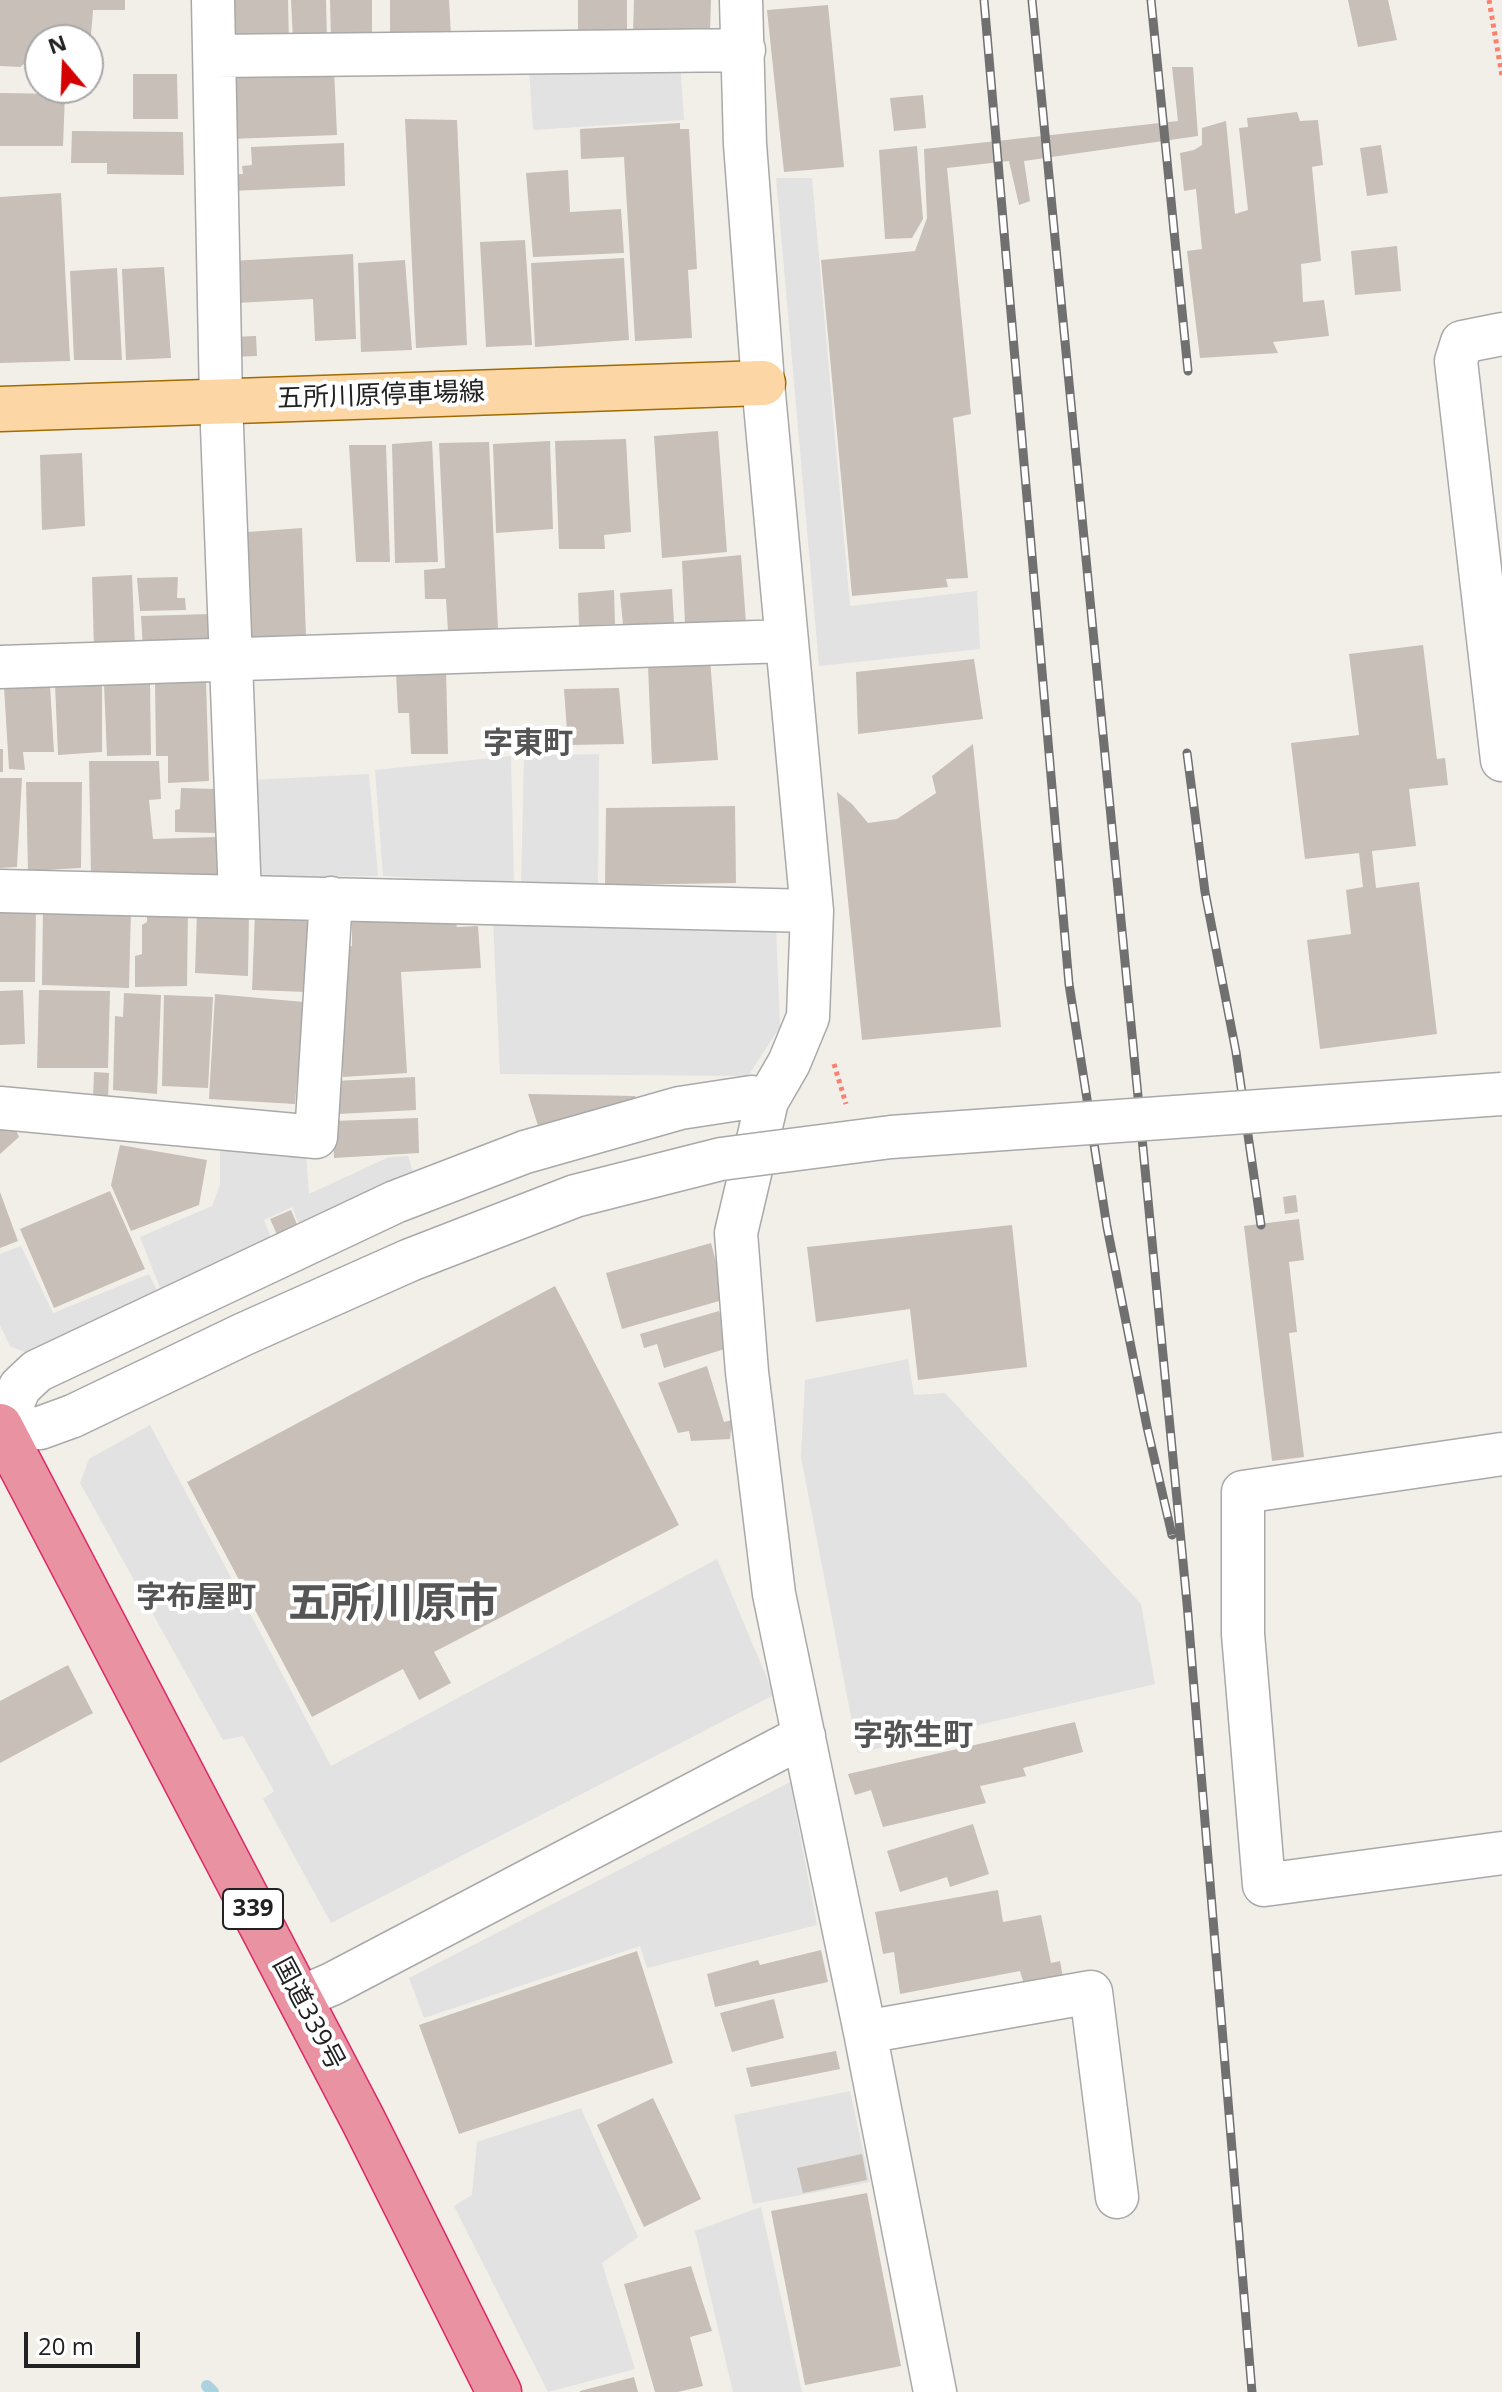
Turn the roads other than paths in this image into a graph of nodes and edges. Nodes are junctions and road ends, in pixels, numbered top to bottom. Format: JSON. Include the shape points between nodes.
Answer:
{"nodes":[{"id":1,"x":213,"y":0,"type":"edge"},
{"id":2,"x":741,"y":0,"type":"edge"},
{"id":3,"x":744,"y":50,"type":"junction"},
{"id":4,"x":215,"y":56,"type":"junction"},
{"id":5,"x":1502,"y":334,"type":"edge"},
{"id":6,"x":763,"y":383,"type":"junction"},
{"id":7,"x":221,"y":401,"type":"junction"},
{"id":8,"x":0,"y":409,"type":"edge"},
{"id":9,"x":787,"y":641,"type":"junction"},
{"id":10,"x":230,"y":659,"type":"junction"},
{"id":11,"x":0,"y":667,"type":"edge"},
{"id":12,"x":1498,"y":682,"type":"edge"},
{"id":13,"x":1502,"y":760,"type":"edge"},
{"id":14,"x":0,"y":891,"type":"edge"},
{"id":15,"x":240,"y":897,"type":"junction"},
{"id":16,"x":331,"y":898,"type":"junction"},
{"id":17,"x":812,"y":911,"type":"junction"},
{"id":18,"x":1502,"y":1094,"type":"edge"},
{"id":19,"x":767,"y":1101,"type":"junction"},
{"id":20,"x":0,"y":1108,"type":"edge"},
{"id":21,"x":0,"y":1428,"type":"edge"},
{"id":22,"x":1502,"y":1454,"type":"edge"},
{"id":23,"x":804,"y":1736,"type":"junction"},
{"id":24,"x":1502,"y":1853,"type":"edge"},
{"id":25,"x":299,"y":1998,"type":"junction"},
{"id":26,"x":865,"y":2032,"type":"junction"},
{"id":27,"x":1117,"y":2197,"type":"dead end"},
{"id":28,"x":931,"y":2391,"type":"edge"},
{"id":29,"x":499,"y":2392,"type":"edge"}],
"edges":[{"from":1,"to":4,"type":"street"},
{"from":2,"to":3,"type":"street"},
{"from":3,"to":4,"type":"street"},
{"from":3,"to":6,"type":"street","via":[[745,144]]},
{"from":4,"to":7,"type":"street"},
{"from":5,"to":12,"type":"street","via":[[1462,342],[1456,361]]},
{"from":6,"to":7,"type":"main road","name":"五所川原停車場線"},
{"from":6,"to":9,"type":"street"},
{"from":7,"to":8,"type":"main road","name":"五所川原停車場線"},
{"from":7,"to":10,"type":"street"},
{"from":9,"to":10,"type":"street"},
{"from":9,"to":17,"type":"street"},
{"from":10,"to":11,"type":"street"},
{"from":10,"to":15,"type":"street"},
{"from":12,"to":13,"type":"street"},
{"from":14,"to":15,"type":"street"},
{"from":15,"to":16,"type":"street"},
{"from":16,"to":17,"type":"street"},
{"from":16,"to":20,"type":"street","via":[[316,1137]]},
{"from":17,"to":19,"type":"street","via":[[808,1017]]},
{"from":18,"to":21,"type":"street","bridge":true,"via":[[891,1137],[721,1159],[575,1196],[410,1260],[73,1416],[40,1428]]},
{"from":19,"to":21,"type":"street","via":[[752,1097],[680,1108],[525,1152],[395,1202],[37,1371],[20,1387]]},
{"from":19,"to":23,"type":"street","via":[[736,1233],[774,1594]]},
{"from":21,"to":25,"type":"highway","name":"国道339号","number":"339"},
{"from":22,"to":24,"type":"street","via":[[1243,1492],[1243,1634],[1264,1885]]},
{"from":23,"to":25,"type":"street"},
{"from":23,"to":26,"type":"street"},
{"from":25,"to":29,"type":"highway","name":"国道339号","number":"339"},
{"from":26,"to":27,"type":"street","via":[[1091,1992]]},
{"from":26,"to":28,"type":"street"}]}
